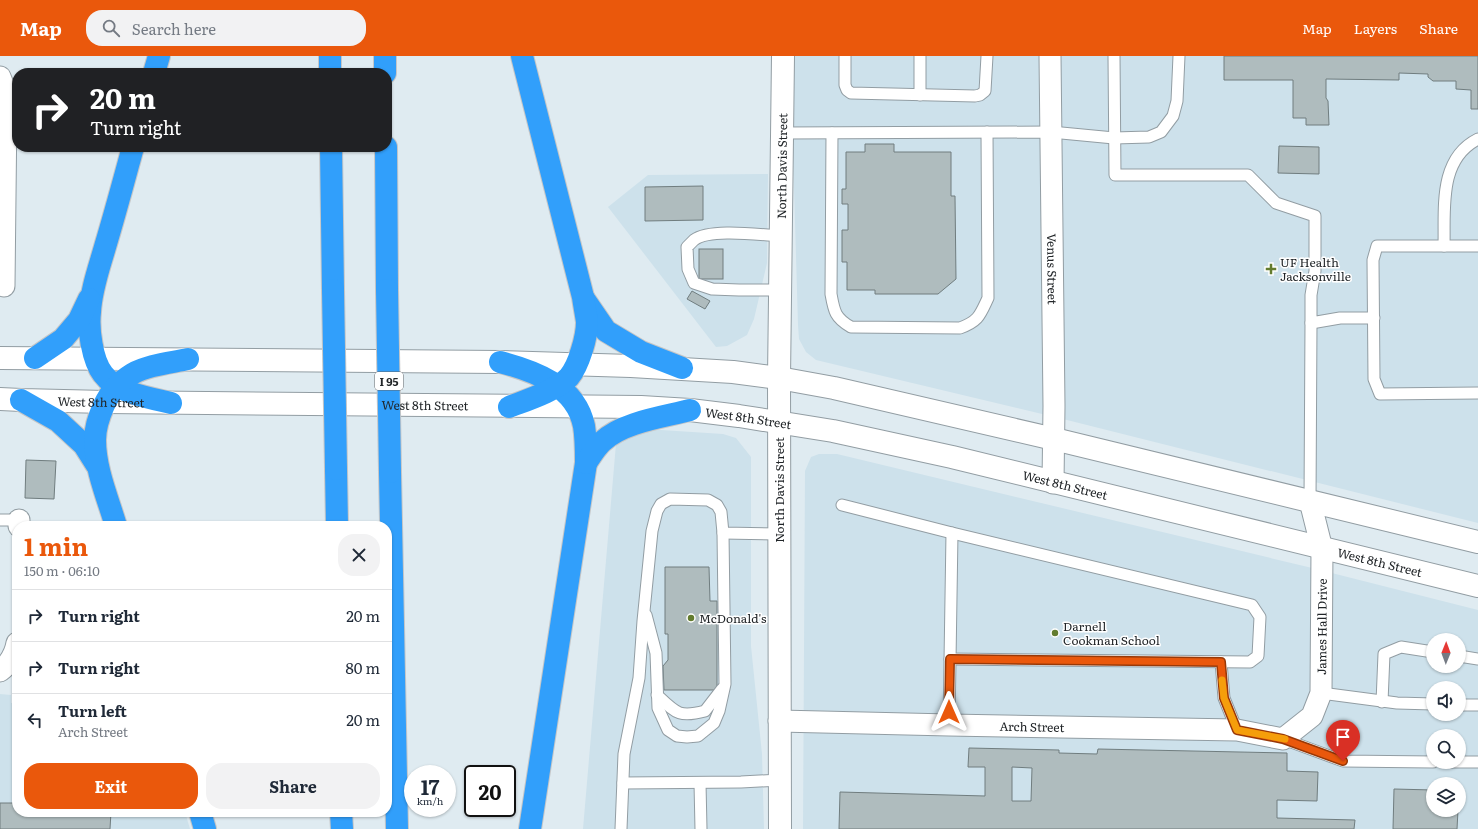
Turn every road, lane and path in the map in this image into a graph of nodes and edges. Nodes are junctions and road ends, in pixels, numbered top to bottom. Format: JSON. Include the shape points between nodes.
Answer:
{"nodes":[{"id":1,"x":159,"y":56,"type":"edge"},
{"id":2,"x":330,"y":56,"type":"edge"},
{"id":3,"x":385,"y":56,"type":"edge"},
{"id":4,"x":522,"y":56,"type":"edge"},
{"id":5,"x":783,"y":56,"type":"edge"},
{"id":6,"x":845,"y":56,"type":"edge"},
{"id":7,"x":920,"y":56,"type":"edge"},
{"id":8,"x":987,"y":56,"type":"edge"},
{"id":9,"x":1050,"y":56,"type":"edge"},
{"id":10,"x":1114,"y":56,"type":"edge"},
{"id":11,"x":1179,"y":56,"type":"edge"},
{"id":12,"x":155,"y":68,"type":"edge"},
{"id":13,"x":330,"y":68,"type":"edge"},
{"id":14,"x":385,"y":68,"type":"edge"},
{"id":15,"x":0,"y":76,"type":"edge"},
{"id":16,"x":920,"y":95,"type":"junction"},
{"id":17,"x":988,"y":132,"type":"junction"},
{"id":18,"x":1051,"y":132,"type":"junction"},
{"id":19,"x":783,"y":133,"type":"junction"},
{"id":20,"x":832,"y":134,"type":"junction"},
{"id":21,"x":1114,"y":138,"type":"junction"},
{"id":22,"x":1478,"y":139,"type":"edge"},
{"id":23,"x":132,"y":152,"type":"edge"},
{"id":24,"x":331,"y":152,"type":"edge"},
{"id":25,"x":386,"y":152,"type":"edge"},
{"id":26,"x":781,"y":236,"type":"junction"},
{"id":27,"x":1444,"y":246,"type":"junction"},
{"id":28,"x":1478,"y":246,"type":"edge"},
{"id":29,"x":4,"y":286,"type":"dead end"},
{"id":30,"x":94,"y":288,"type":"junction"},
{"id":31,"x":780,"y":290,"type":"junction"},
{"id":32,"x":583,"y":297,"type":"junction"},
{"id":33,"x":1374,"y":318,"type":"junction"},
{"id":34,"x":1311,"y":323,"type":"junction"},
{"id":35,"x":0,"y":358,"type":"edge"},
{"id":36,"x":35,"y":358,"type":"junction"},
{"id":37,"x":95,"y":358,"type":"junction"},
{"id":38,"x":188,"y":359,"type":"junction"},
{"id":39,"x":500,"y":362,"type":"junction"},
{"id":40,"x":576,"y":364,"type":"junction"},
{"id":41,"x":682,"y":368,"type":"junction"},
{"id":42,"x":779,"y":378,"type":"junction"},
{"id":43,"x":557,"y":386,"type":"junction"},
{"id":44,"x":1478,"y":393,"type":"edge"},
{"id":45,"x":111,"y":394,"type":"junction"},
{"id":46,"x":10,"y":399,"type":"edge"},
{"id":47,"x":172,"y":403,"type":"joint"},
{"id":48,"x":509,"y":407,"type":"junction"},
{"id":49,"x":577,"y":407,"type":"junction"},
{"id":50,"x":690,"y":410,"type":"junction"},
{"id":51,"x":779,"y":422,"type":"junction"},
{"id":52,"x":1054,"y":439,"type":"junction"},
{"id":53,"x":586,"y":463,"type":"junction"},
{"id":54,"x":99,"y":468,"type":"junction"},
{"id":55,"x":1053,"y":483,"type":"junction"},
{"id":56,"x":1310,"y":501,"type":"junction"},
{"id":57,"x":842,"y":505,"type":"dead end"},
{"id":58,"x":115,"y":521,"type":"edge"},
{"id":59,"x":336,"y":521,"type":"edge"},
{"id":60,"x":391,"y":521,"type":"edge"},
{"id":61,"x":952,"y":533,"type":"junction"},
{"id":62,"x":723,"y":534,"type":"junction"},
{"id":63,"x":779,"y":534,"type":"junction"},
{"id":64,"x":1478,"y":542,"type":"edge"},
{"id":65,"x":1322,"y":549,"type":"junction"},
{"id":66,"x":392,"y":574,"type":"edge"},
{"id":67,"x":1478,"y":586,"type":"edge"},
{"id":68,"x":644,"y":606,"type":"junction"},
{"id":69,"x":1426,"y":651,"type":"edge"},
{"id":70,"x":12,"y":655,"type":"edge"},
{"id":71,"x":1466,"y":657,"type":"edge"},
{"id":72,"x":950,"y":659,"type":"junction"},
{"id":73,"x":1478,"y":659,"type":"edge"},
{"id":74,"x":1221,"y":662,"type":"junction"},
{"id":75,"x":4,"y":668,"type":"edge"},
{"id":76,"x":725,"y":684,"type":"junction"},
{"id":77,"x":1321,"y":693,"type":"junction"},
{"id":78,"x":657,"y":695,"type":"junction"},
{"id":79,"x":1382,"y":702,"type":"junction"},
{"id":80,"x":1426,"y":704,"type":"edge"},
{"id":81,"x":1466,"y":705,"type":"edge"},
{"id":82,"x":1478,"y":706,"type":"edge"},
{"id":83,"x":779,"y":721,"type":"junction"},
{"id":84,"x":949,"y":725,"type":"junction"},
{"id":85,"x":1237,"y":730,"type":"junction"},
{"id":86,"x":1283,"y":739,"type":"junction"},
{"id":87,"x":1426,"y":762,"type":"edge"},
{"id":88,"x":1466,"y":762,"type":"edge"},
{"id":89,"x":1478,"y":762,"type":"edge"},
{"id":90,"x":780,"y":780,"type":"junction"},
{"id":91,"x":622,"y":783,"type":"junction"},
{"id":92,"x":700,"y":783,"type":"junction"},
{"id":93,"x":201,"y":817,"type":"edge"},
{"id":94,"x":341,"y":817,"type":"edge"},
{"id":95,"x":205,"y":829,"type":"edge"},
{"id":96,"x":342,"y":829,"type":"edge"},
{"id":97,"x":397,"y":829,"type":"edge"},
{"id":98,"x":530,"y":829,"type":"edge"},
{"id":99,"x":621,"y":829,"type":"edge"},
{"id":100,"x":700,"y":829,"type":"edge"},
{"id":101,"x":780,"y":829,"type":"edge"}],
"edges":[{"from":1,"to":12,"type":"highway"},
{"from":2,"to":13,"type":"highway"},
{"from":3,"to":14,"type":"highway"},
{"from":4,"to":32,"type":"highway"},
{"from":5,"to":19,"type":"street","name":"North Davis Street"},
{"from":6,"to":16,"type":"lane","via":[[845,85],[851,93]]},
{"from":7,"to":16,"type":"lane"},
{"from":8,"to":16,"type":"lane","via":[[986,87],[980,95]]},
{"from":9,"to":18,"type":"street","name":"Venus Street"},
{"from":10,"to":21,"type":"lane"},
{"from":11,"to":21,"type":"lane","via":[[1177,101],[1169,124],[1161,132],[1149,137]]},
{"from":15,"to":29,"type":"street","via":[[6,108]]},
{"from":17,"to":18,"type":"lane"},
{"from":17,"to":20,"type":"lane"},
{"from":17,"to":20,"type":"lane","via":[[988,298],[979,316],[972,323],[960,328],[851,327],[841,321],[834,311],[831,294]]},
{"from":18,"to":21,"type":"lane"},
{"from":18,"to":52,"type":"street","name":"Venus Street"},
{"from":19,"to":20,"type":"lane"},
{"from":19,"to":26,"type":"street","name":"North Davis Street"},
{"from":21,"to":34,"type":"lane","via":[[1115,175],[1248,175],[1276,203],[1314,216],[1315,271]]},
{"from":22,"to":27,"type":"lane","via":[[1459,155],[1447,180]]},
{"from":23,"to":30,"type":"highway"},
{"from":24,"to":59,"type":"highway","bridge":true},
{"from":25,"to":60,"type":"highway","number":"I 95","bridge":true},
{"from":26,"to":31,"type":"street","name":"North Davis Street"},
{"from":26,"to":31,"type":"lane","via":[[710,234],[695,239],[687,247],[688,269],[694,283],[712,289]]},
{"from":27,"to":28,"type":"lane"},
{"from":27,"to":33,"type":"lane","via":[[1377,246],[1372,260]]},
{"from":30,"to":36,"type":"highway","via":[[79,320],[63,339]]},
{"from":30,"to":37,"type":"highway","via":[[90,313]]},
{"from":31,"to":42,"type":"street","name":"North Davis Street"},
{"from":32,"to":40,"type":"highway","via":[[586,322]]},
{"from":32,"to":41,"type":"highway","via":[[606,330],[641,352]]},
{"from":33,"to":34,"type":"lane","via":[[1340,318]]},
{"from":33,"to":44,"type":"lane","via":[[1374,379],[1380,394]]},
{"from":34,"to":56,"type":"lane"},
{"from":35,"to":36,"type":"street"},
{"from":36,"to":37,"type":"street"},
{"from":37,"to":38,"type":"street"},
{"from":37,"to":45,"type":"highway"},
{"from":38,"to":39,"type":"street"},
{"from":38,"to":45,"type":"highway","via":[[154,366],[133,374]]},
{"from":39,"to":40,"type":"street"},
{"from":39,"to":43,"type":"highway","via":[[540,374]]},
{"from":40,"to":41,"type":"street"},
{"from":40,"to":43,"type":"highway","via":[[568,377]]},
{"from":41,"to":42,"type":"street"},
{"from":42,"to":51,"type":"street","name":"North Davis Street"},
{"from":42,"to":52,"type":"street","via":[[834,388]]},
{"from":43,"to":48,"type":"highway"},
{"from":43,"to":49,"type":"highway","via":[[570,396]]},
{"from":45,"to":46,"type":"street","name":"West 8th Street"},
{"from":45,"to":47,"type":"highway","via":[[134,394]]},
{"from":45,"to":54,"type":"highway","via":[[98,420],[95,440]]},
{"from":46,"to":54,"type":"highway","via":[[58,421],[84,445]]},
{"from":47,"to":48,"type":"street","name":"West 8th Street"},
{"from":48,"to":49,"type":"street","name":"West 8th Street"},
{"from":49,"to":50,"type":"street","name":"West 8th Street"},
{"from":49,"to":53,"type":"highway","via":[[583,424]]},
{"from":50,"to":51,"type":"street","name":"West 8th Street"},
{"from":50,"to":53,"type":"highway","via":[[619,430],[602,441]]},
{"from":51,"to":55,"type":"street","name":"West 8th Street","via":[[952,457]]},
{"from":51,"to":63,"type":"street","name":"North Davis Street"},
{"from":52,"to":55,"type":"street","name":"Venus Street"},
{"from":52,"to":56,"type":"street"},
{"from":53,"to":98,"type":"highway"},
{"from":54,"to":58,"type":"highway"},
{"from":55,"to":65,"type":"street","name":"West 8th Street"},
{"from":56,"to":64,"type":"street"},
{"from":56,"to":65,"type":"street","name":"James Hall Drive"},
{"from":57,"to":61,"type":"lane"},
{"from":61,"to":72,"type":"lane"},
{"from":61,"to":74,"type":"lane","via":[[1252,605],[1260,617],[1258,656],[1250,662]]},
{"from":62,"to":63,"type":"lane"},
{"from":62,"to":68,"type":"lane","via":[[721,512],[708,500],[670,499],[661,504],[652,531]]},
{"from":62,"to":76,"type":"lane"},
{"from":63,"to":83,"type":"street","name":"North Davis Street"},
{"from":65,"to":67,"type":"street","name":"West 8th Street"},
{"from":65,"to":77,"type":"street","name":"James Hall Drive"},
{"from":66,"to":97,"type":"highway","number":"I 95","bridge":true},
{"from":68,"to":78,"type":"lane","via":[[656,653]]},
{"from":68,"to":91,"type":"lane","via":[[639,678],[624,754]]},
{"from":69,"to":79,"type":"lane","via":[[1401,647],[1384,654]]},
{"from":70,"to":75,"type":"street"},
{"from":71,"to":73,"type":"lane"},
{"from":72,"to":74,"type":"lane"},
{"from":72,"to":84,"type":"lane"},
{"from":74,"to":85,"type":"lane","via":[[1224,698]]},
{"from":76,"to":78,"type":"lane","via":[[705,711],[693,714],[682,714],[673,710]]},
{"from":76,"to":78,"type":"lane","via":[[714,723],[698,736],[677,736],[668,730],[658,708]]},
{"from":77,"to":79,"type":"lane"},
{"from":77,"to":86,"type":"street","name":"James Hall Drive","via":[[1312,716]]},
{"from":79,"to":80,"type":"lane"},
{"from":81,"to":82,"type":"lane"},
{"from":83,"to":84,"type":"street","name":"Arch Street"},
{"from":83,"to":90,"type":"street","name":"North Davis Street"},
{"from":84,"to":85,"type":"street","name":"Arch Street"},
{"from":85,"to":86,"type":"street","name":"Arch Street"},
{"from":86,"to":87,"type":"lane","via":[[1343,761]]},
{"from":88,"to":89,"type":"lane"},
{"from":90,"to":92,"type":"lane"},
{"from":90,"to":101,"type":"street","name":"North Davis Street"},
{"from":91,"to":92,"type":"lane"},
{"from":91,"to":99,"type":"lane"},
{"from":92,"to":100,"type":"lane"},
{"from":93,"to":95,"type":"highway"},
{"from":94,"to":96,"type":"highway"}]}
